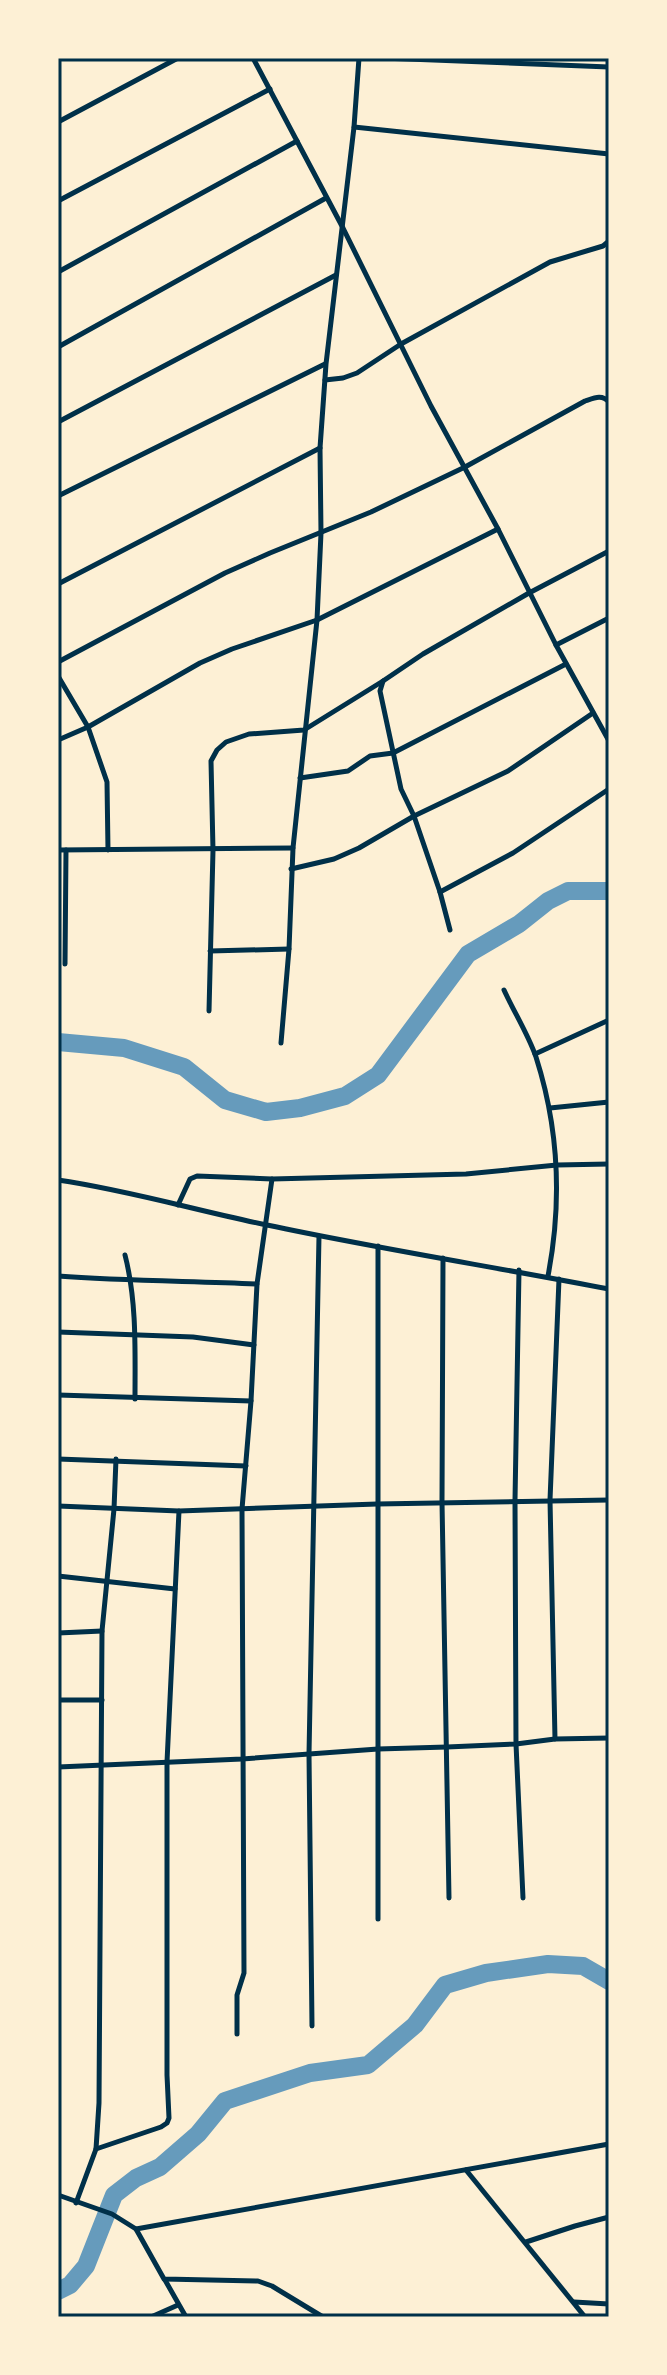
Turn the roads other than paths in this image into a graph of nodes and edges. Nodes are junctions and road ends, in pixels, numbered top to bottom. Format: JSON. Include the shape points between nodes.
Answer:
{"nodes":[{"id":1,"x":178,"y":58,"type":"edge"},
{"id":2,"x":253,"y":58,"type":"edge"},
{"id":3,"x":359,"y":58,"type":"edge"},
{"id":4,"x":382,"y":58,"type":"edge"},
{"id":5,"x":609,"y":67,"type":"edge"},
{"id":6,"x":270,"y":89,"type":"junction"},
{"id":7,"x":58,"y":122,"type":"edge"},
{"id":8,"x":354,"y":127,"type":"junction"},
{"id":9,"x":297,"y":141,"type":"junction"},
{"id":10,"x":609,"y":154,"type":"edge"},
{"id":11,"x":326,"y":198,"type":"junction"},
{"id":12,"x":58,"y":201,"type":"edge"},
{"id":13,"x":343,"y":228,"type":"junction"},
{"id":14,"x":609,"y":241,"type":"edge"},
{"id":15,"x":58,"y":272,"type":"edge"},
{"id":16,"x":337,"y":274,"type":"junction"},
{"id":17,"x":401,"y":344,"type":"junction"},
{"id":18,"x":58,"y":347,"type":"edge"},
{"id":19,"x":326,"y":364,"type":"junction"},
{"id":20,"x":325,"y":380,"type":"junction"},
{"id":21,"x":609,"y":402,"type":"edge"},
{"id":22,"x":58,"y":422,"type":"edge"},
{"id":23,"x":320,"y":448,"type":"junction"},
{"id":24,"x":465,"y":467,"type":"junction"},
{"id":25,"x":58,"y":496,"type":"edge"},
{"id":26,"x":498,"y":529,"type":"junction"},
{"id":27,"x":321,"y":533,"type":"junction"},
{"id":28,"x":609,"y":551,"type":"edge"},
{"id":29,"x":58,"y":584,"type":"edge"},
{"id":30,"x":529,"y":593,"type":"junction"},
{"id":31,"x":609,"y":618,"type":"edge"},
{"id":32,"x":317,"y":620,"type":"junction"},
{"id":33,"x":556,"y":645,"type":"junction"},
{"id":34,"x":58,"y":662,"type":"edge"},
{"id":35,"x":566,"y":664,"type":"junction"},
{"id":36,"x":58,"y":676,"type":"edge"},
{"id":37,"x":383,"y":681,"type":"junction"},
{"id":38,"x":593,"y":713,"type":"junction"},
{"id":39,"x":88,"y":727,"type":"junction"},
{"id":40,"x":304,"y":730,"type":"junction"},
{"id":41,"x":58,"y":740,"type":"edge"},
{"id":42,"x":609,"y":741,"type":"edge"},
{"id":43,"x":393,"y":753,"type":"junction"},
{"id":44,"x":300,"y":778,"type":"junction"},
{"id":45,"x":609,"y":789,"type":"edge"},
{"id":46,"x":414,"y":816,"type":"junction"},
{"id":47,"x":293,"y":848,"type":"junction"},
{"id":48,"x":58,"y":850,"type":"edge"},
{"id":49,"x":66,"y":850,"type":"junction"},
{"id":50,"x":108,"y":850,"type":"junction"},
{"id":51,"x":213,"y":850,"type":"junction"},
{"id":52,"x":291,"y":869,"type":"junction"},
{"id":53,"x":66,"y":891,"type":"junction"},
{"id":54,"x":58,"y":892,"type":"edge"},
{"id":55,"x":440,"y":892,"type":"junction"},
{"id":56,"x":450,"y":930,"type":"dead end"},
{"id":57,"x":289,"y":949,"type":"junction"},
{"id":58,"x":210,"y":951,"type":"junction"},
{"id":59,"x":65,"y":964,"type":"dead end"},
{"id":60,"x":504,"y":990,"type":"dead end"},
{"id":61,"x":209,"y":1011,"type":"dead end"},
{"id":62,"x":609,"y":1020,"type":"edge"},
{"id":63,"x":281,"y":1043,"type":"dead end"},
{"id":64,"x":535,"y":1054,"type":"junction"},
{"id":65,"x":609,"y":1102,"type":"edge"},
{"id":66,"x":550,"y":1108,"type":"junction"},
{"id":67,"x":609,"y":1164,"type":"edge"},
{"id":68,"x":557,"y":1165,"type":"junction"},
{"id":69,"x":272,"y":1179,"type":"junction"},
{"id":70,"x":58,"y":1180,"type":"edge"},
{"id":71,"x":178,"y":1205,"type":"junction"},
{"id":72,"x":264,"y":1225,"type":"junction"},
{"id":73,"x":319,"y":1236,"type":"junction"},
{"id":74,"x":378,"y":1246,"type":"junction"},
{"id":75,"x":125,"y":1255,"type":"dead end"},
{"id":76,"x":443,"y":1258,"type":"junction"},
{"id":77,"x":519,"y":1270,"type":"junction"},
{"id":78,"x":58,"y":1276,"type":"edge"},
{"id":79,"x":548,"y":1276,"type":"junction"},
{"id":80,"x":559,"y":1279,"type":"junction"},
{"id":81,"x":130,"y":1281,"type":"junction"},
{"id":82,"x":257,"y":1284,"type":"junction"},
{"id":83,"x":609,"y":1289,"type":"edge"},
{"id":84,"x":58,"y":1332,"type":"edge"},
{"id":85,"x":135,"y":1333,"type":"junction"},
{"id":86,"x":254,"y":1345,"type":"junction"},
{"id":87,"x":58,"y":1395,"type":"edge"},
{"id":88,"x":135,"y":1399,"type":"junction"},
{"id":89,"x":251,"y":1401,"type":"junction"},
{"id":90,"x":58,"y":1459,"type":"edge"},
{"id":91,"x":116,"y":1459,"type":"junction"},
{"id":92,"x":246,"y":1466,"type":"junction"},
{"id":93,"x":515,"y":1500,"type":"junction"},
{"id":94,"x":550,"y":1500,"type":"junction"},
{"id":95,"x":609,"y":1500,"type":"edge"},
{"id":96,"x":442,"y":1502,"type":"junction"},
{"id":97,"x":377,"y":1504,"type":"junction"},
{"id":98,"x":58,"y":1506,"type":"edge"},
{"id":99,"x":315,"y":1506,"type":"junction"},
{"id":100,"x":114,"y":1509,"type":"junction"},
{"id":101,"x":242,"y":1509,"type":"junction"},
{"id":102,"x":179,"y":1511,"type":"junction"},
{"id":103,"x":58,"y":1576,"type":"edge"},
{"id":104,"x":107,"y":1581,"type":"junction"},
{"id":105,"x":175,"y":1589,"type":"junction"},
{"id":106,"x":102,"y":1631,"type":"junction"},
{"id":107,"x":58,"y":1633,"type":"edge"},
{"id":108,"x":58,"y":1700,"type":"edge"},
{"id":109,"x":102,"y":1700,"type":"junction"},
{"id":110,"x":609,"y":1738,"type":"edge"},
{"id":111,"x":555,"y":1739,"type":"junction"},
{"id":112,"x":516,"y":1744,"type":"junction"},
{"id":113,"x":447,"y":1747,"type":"junction"},
{"id":114,"x":378,"y":1749,"type":"junction"},
{"id":115,"x":309,"y":1754,"type":"junction"},
{"id":116,"x":242,"y":1759,"type":"junction"},
{"id":117,"x":167,"y":1762,"type":"junction"},
{"id":118,"x":102,"y":1766,"type":"junction"},
{"id":119,"x":58,"y":1767,"type":"edge"},
{"id":120,"x":449,"y":1898,"type":"dead end"},
{"id":121,"x":523,"y":1898,"type":"dead end"},
{"id":122,"x":378,"y":1919,"type":"dead end"},
{"id":123,"x":312,"y":2026,"type":"dead end"},
{"id":124,"x":237,"y":2034,"type":"dead end"},
{"id":125,"x":609,"y":2144,"type":"edge"},
{"id":126,"x":96,"y":2149,"type":"junction"},
{"id":127,"x":466,"y":2170,"type":"junction"},
{"id":128,"x":58,"y":2195,"type":"edge"},
{"id":129,"x":76,"y":2203,"type":"junction"},
{"id":130,"x":609,"y":2217,"type":"edge"},
{"id":131,"x":136,"y":2229,"type":"junction"},
{"id":132,"x":526,"y":2242,"type":"junction"},
{"id":133,"x":164,"y":2279,"type":"junction"},
{"id":134,"x":573,"y":2302,"type":"junction"},
{"id":135,"x":609,"y":2304,"type":"edge"},
{"id":136,"x":178,"y":2305,"type":"junction"},
{"id":137,"x":151,"y":2317,"type":"edge"},
{"id":138,"x":186,"y":2317,"type":"edge"},
{"id":139,"x":323,"y":2317,"type":"edge"},
{"id":140,"x":585,"y":2317,"type":"edge"}],
"edges":[{"from":1,"to":7,"type":"street"},
{"from":2,"to":6,"type":"street"},
{"from":3,"to":8,"type":"street"},
{"from":4,"to":5,"type":"street"},
{"from":6,"to":9,"type":"street"},
{"from":6,"to":12,"type":"street"},
{"from":8,"to":10,"type":"street"},
{"from":8,"to":13,"type":"street"},
{"from":9,"to":11,"type":"street"},
{"from":9,"to":15,"type":"street"},
{"from":11,"to":13,"type":"street"},
{"from":11,"to":18,"type":"street"},
{"from":13,"to":16,"type":"street"},
{"from":13,"to":17,"type":"street"},
{"from":14,"to":17,"type":"street","via":[[550,262]]},
{"from":16,"to":19,"type":"street"},
{"from":16,"to":22,"type":"street"},
{"from":17,"to":20,"type":"street","via":[[357,373]]},
{"from":17,"to":24,"type":"street"},
{"from":19,"to":20,"type":"street"},
{"from":19,"to":25,"type":"street"},
{"from":20,"to":23,"type":"street"},
{"from":21,"to":24,"type":"street","via":[[598,397],[585,401]]},
{"from":23,"to":27,"type":"street"},
{"from":23,"to":29,"type":"street"},
{"from":24,"to":26,"type":"street"},
{"from":24,"to":27,"type":"street"},
{"from":26,"to":30,"type":"street"},
{"from":26,"to":32,"type":"street"},
{"from":27,"to":32,"type":"street"},
{"from":27,"to":34,"type":"street","via":[[225,573]]},
{"from":28,"to":30,"type":"street"},
{"from":30,"to":33,"type":"street"},
{"from":30,"to":37,"type":"street"},
{"from":31,"to":33,"type":"street"},
{"from":32,"to":39,"type":"street","via":[[200,663]]},
{"from":32,"to":40,"type":"street"},
{"from":33,"to":35,"type":"street"},
{"from":35,"to":38,"type":"street"},
{"from":35,"to":43,"type":"street"},
{"from":36,"to":39,"type":"street"},
{"from":37,"to":40,"type":"street"},
{"from":37,"to":43,"type":"street","via":[[380,691]]},
{"from":38,"to":42,"type":"street"},
{"from":38,"to":46,"type":"street","via":[[508,771]]},
{"from":39,"to":41,"type":"street"},
{"from":39,"to":50,"type":"street","via":[[107,782]]},
{"from":40,"to":44,"type":"street"},
{"from":40,"to":51,"type":"street","via":[[249,734],[217,750],[211,761]]},
{"from":43,"to":44,"type":"street","via":[[370,756],[348,771]]},
{"from":43,"to":46,"type":"street"},
{"from":44,"to":47,"type":"street"},
{"from":45,"to":55,"type":"street","via":[[513,853]]},
{"from":46,"to":52,"type":"street","via":[[334,859]]},
{"from":46,"to":55,"type":"street"},
{"from":47,"to":51,"type":"street"},
{"from":47,"to":52,"type":"street"},
{"from":48,"to":49,"type":"street"},
{"from":49,"to":50,"type":"street"},
{"from":49,"to":53,"type":"street"},
{"from":50,"to":51,"type":"street"},
{"from":51,"to":58,"type":"street"},
{"from":52,"to":57,"type":"street"},
{"from":53,"to":54,"type":"street"},
{"from":53,"to":59,"type":"street"},
{"from":55,"to":56,"type":"street"},
{"from":57,"to":58,"type":"street"},
{"from":57,"to":63,"type":"street"},
{"from":58,"to":61,"type":"street"},
{"from":60,"to":64,"type":"street"},
{"from":62,"to":64,"type":"street"},
{"from":64,"to":66,"type":"street"},
{"from":65,"to":66,"type":"street"},
{"from":66,"to":68,"type":"street"},
{"from":67,"to":68,"type":"street"},
{"from":68,"to":69,"type":"street","via":[[466,1174]]},
{"from":68,"to":79,"type":"street","via":[[557,1220]]},
{"from":69,"to":71,"type":"street","via":[[197,1176],[190,1179]]},
{"from":69,"to":72,"type":"street"},
{"from":70,"to":71,"type":"street"},
{"from":71,"to":72,"type":"street"},
{"from":72,"to":73,"type":"street"},
{"from":72,"to":82,"type":"street"},
{"from":73,"to":74,"type":"street"},
{"from":73,"to":99,"type":"street"},
{"from":74,"to":76,"type":"street"},
{"from":74,"to":97,"type":"street"},
{"from":75,"to":81,"type":"street"},
{"from":76,"to":77,"type":"street"},
{"from":76,"to":96,"type":"street"},
{"from":77,"to":79,"type":"street"},
{"from":77,"to":93,"type":"street"},
{"from":78,"to":81,"type":"street"},
{"from":79,"to":80,"type":"street"},
{"from":80,"to":83,"type":"street"},
{"from":80,"to":94,"type":"street"},
{"from":81,"to":82,"type":"street"},
{"from":81,"to":85,"type":"street"},
{"from":82,"to":86,"type":"street"},
{"from":84,"to":85,"type":"street"},
{"from":85,"to":86,"type":"street"},
{"from":85,"to":88,"type":"street"},
{"from":86,"to":89,"type":"street"},
{"from":87,"to":88,"type":"street"},
{"from":88,"to":89,"type":"street"},
{"from":89,"to":92,"type":"street"},
{"from":90,"to":91,"type":"street"},
{"from":91,"to":92,"type":"street"},
{"from":91,"to":100,"type":"street"},
{"from":92,"to":101,"type":"street"},
{"from":93,"to":94,"type":"street"},
{"from":93,"to":96,"type":"street"},
{"from":93,"to":112,"type":"street"},
{"from":94,"to":95,"type":"street"},
{"from":94,"to":111,"type":"street"},
{"from":96,"to":97,"type":"street"},
{"from":96,"to":113,"type":"street"},
{"from":97,"to":99,"type":"street"},
{"from":97,"to":114,"type":"street"},
{"from":98,"to":100,"type":"street"},
{"from":99,"to":101,"type":"street"},
{"from":99,"to":115,"type":"street"},
{"from":100,"to":102,"type":"street"},
{"from":100,"to":104,"type":"street"},
{"from":101,"to":102,"type":"street"},
{"from":101,"to":116,"type":"street"},
{"from":102,"to":105,"type":"street"},
{"from":103,"to":104,"type":"street"},
{"from":104,"to":105,"type":"street"},
{"from":104,"to":106,"type":"street"},
{"from":105,"to":117,"type":"street"},
{"from":106,"to":107,"type":"street"},
{"from":106,"to":109,"type":"street"},
{"from":108,"to":109,"type":"street"},
{"from":109,"to":118,"type":"street"},
{"from":110,"to":111,"type":"street"},
{"from":111,"to":112,"type":"street"},
{"from":112,"to":113,"type":"street"},
{"from":112,"to":121,"type":"street"},
{"from":113,"to":114,"type":"street"},
{"from":113,"to":120,"type":"street"},
{"from":114,"to":115,"type":"street"},
{"from":114,"to":122,"type":"street"},
{"from":115,"to":116,"type":"street"},
{"from":115,"to":123,"type":"street"},
{"from":116,"to":117,"type":"street"},
{"from":116,"to":124,"type":"street","via":[[244,1973],[237,1995]]},
{"from":117,"to":118,"type":"street"},
{"from":117,"to":126,"type":"street","via":[[169,2118],[161,2127]]},
{"from":118,"to":119,"type":"street"},
{"from":118,"to":126,"type":"street"},
{"from":125,"to":127,"type":"street"},
{"from":126,"to":129,"type":"street"},
{"from":127,"to":131,"type":"street"},
{"from":127,"to":132,"type":"street"},
{"from":128,"to":129,"type":"street"},
{"from":129,"to":131,"type":"street","via":[[112,2214]]},
{"from":130,"to":132,"type":"street"},
{"from":131,"to":133,"type":"street"},
{"from":132,"to":134,"type":"street"},
{"from":133,"to":136,"type":"street"},
{"from":133,"to":139,"type":"street","via":[[258,2281]]},
{"from":134,"to":135,"type":"street"},
{"from":134,"to":140,"type":"street"},
{"from":136,"to":137,"type":"street"},
{"from":136,"to":138,"type":"street"}]}
